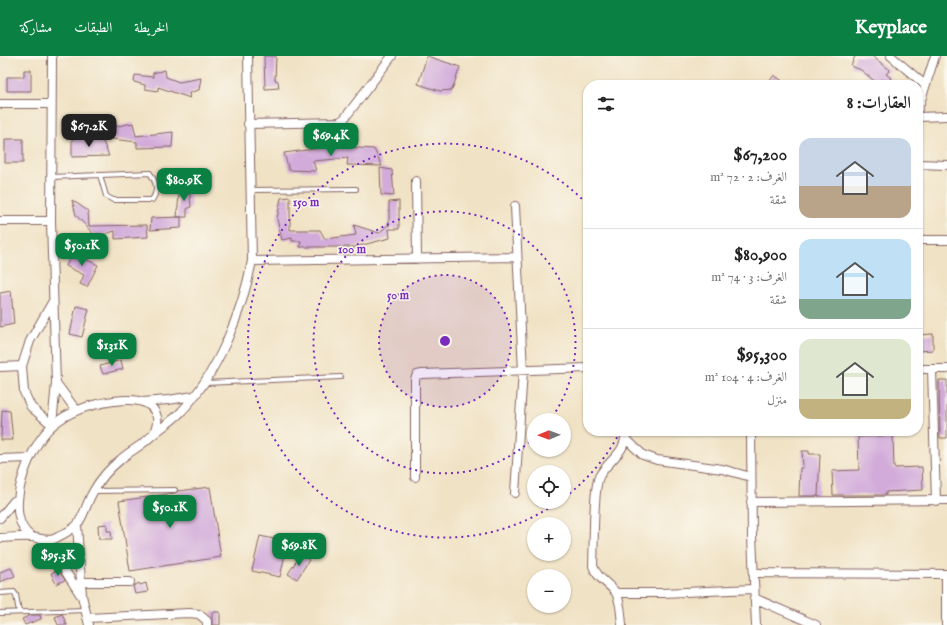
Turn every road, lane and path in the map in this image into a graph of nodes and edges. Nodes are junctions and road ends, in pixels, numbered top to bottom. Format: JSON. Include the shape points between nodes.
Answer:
{"nodes":[{"id":1,"x":52,"y":56,"type":"edge"},
{"id":2,"x":248,"y":56,"type":"edge"},
{"id":3,"x":392,"y":56,"type":"edge"},
{"id":4,"x":891,"y":56,"type":"edge"},
{"id":5,"x":935,"y":56,"type":"edge"},
{"id":6,"x":920,"y":80,"type":"edge"},
{"id":7,"x":923,"y":83,"type":"edge"},
{"id":8,"x":926,"y":85,"type":"junction"},
{"id":9,"x":923,"y":94,"type":"edge"},
{"id":10,"x":0,"y":104,"type":"edge"},
{"id":11,"x":51,"y":104,"type":"junction"},
{"id":12,"x":947,"y":116,"type":"edge"},
{"id":13,"x":923,"y":117,"type":"edge"},
{"id":14,"x":248,"y":124,"type":"junction"},
{"id":15,"x":923,"y":164,"type":"edge"},
{"id":16,"x":947,"y":164,"type":"edge"},
{"id":17,"x":100,"y":174,"type":"junction"},
{"id":18,"x":51,"y":177,"type":"junction"},
{"id":19,"x":416,"y":181,"type":"dead end"},
{"id":20,"x":356,"y":189,"type":"dead end"},
{"id":21,"x":251,"y":190,"type":"junction"},
{"id":22,"x":515,"y":206,"type":"dead end"},
{"id":23,"x":0,"y":221,"type":"edge"},
{"id":24,"x":51,"y":221,"type":"junction"},
{"id":25,"x":923,"y":240,"type":"edge"},
{"id":26,"x":947,"y":240,"type":"edge"},
{"id":27,"x":516,"y":257,"type":"junction"},
{"id":28,"x":417,"y":259,"type":"junction"},
{"id":29,"x":252,"y":261,"type":"junction"},
{"id":30,"x":54,"y":301,"type":"junction"},
{"id":31,"x":22,"y":366,"type":"junction"},
{"id":32,"x":0,"y":367,"type":"edge"},
{"id":33,"x":583,"y":368,"type":"edge"},
{"id":34,"x":923,"y":369,"type":"edge"},
{"id":35,"x":932,"y":369,"type":"junction"},
{"id":36,"x":947,"y":369,"type":"edge"},
{"id":37,"x":523,"y":371,"type":"junction"},
{"id":38,"x":341,"y":377,"type":"dead end"},
{"id":39,"x":56,"y":383,"type":"junction"},
{"id":40,"x":202,"y":383,"type":"junction"},
{"id":41,"x":194,"y":396,"type":"junction"},
{"id":42,"x":143,"y":402,"type":"junction"},
{"id":43,"x":76,"y":410,"type":"junction"},
{"id":44,"x":52,"y":425,"type":"junction"},
{"id":45,"x":153,"y":434,"type":"junction"},
{"id":46,"x":625,"y":436,"type":"edge"},
{"id":47,"x":626,"y":436,"type":"edge"},
{"id":48,"x":751,"y":436,"type":"edge"},
{"id":49,"x":0,"y":458,"type":"edge"},
{"id":50,"x":28,"y":458,"type":"junction"},
{"id":51,"x":415,"y":477,"type":"dead end"},
{"id":52,"x":751,"y":477,"type":"junction"},
{"id":53,"x":175,"y":490,"type":"dead end"},
{"id":54,"x":93,"y":491,"type":"junction"},
{"id":55,"x":515,"y":493,"type":"dead end"},
{"id":56,"x":936,"y":500,"type":"junction"},
{"id":57,"x":947,"y":500,"type":"edge"},
{"id":58,"x":14,"y":501,"type":"junction"},
{"id":59,"x":752,"y":502,"type":"junction"},
{"id":60,"x":0,"y":518,"type":"edge"},
{"id":61,"x":77,"y":524,"type":"junction"},
{"id":62,"x":32,"y":537,"type":"junction"},
{"id":63,"x":0,"y":538,"type":"edge"},
{"id":64,"x":46,"y":541,"type":"junction"},
{"id":65,"x":753,"y":573,"type":"junction"},
{"id":66,"x":946,"y":574,"type":"edge"},
{"id":67,"x":80,"y":582,"type":"junction"},
{"id":68,"x":130,"y":582,"type":"dead end"},
{"id":69,"x":754,"y":589,"type":"junction"},
{"id":70,"x":0,"y":593,"type":"edge"},
{"id":71,"x":616,"y":593,"type":"junction"},
{"id":72,"x":82,"y":596,"type":"junction"},
{"id":73,"x":754,"y":598,"type":"junction"},
{"id":74,"x":19,"y":612,"type":"junction"},
{"id":75,"x":0,"y":613,"type":"edge"},
{"id":76,"x":88,"y":618,"type":"edge"},
{"id":77,"x":207,"y":625,"type":"edge"},
{"id":78,"x":622,"y":625,"type":"edge"},
{"id":79,"x":756,"y":625,"type":"edge"},
{"id":80,"x":816,"y":625,"type":"edge"},
{"id":81,"x":946,"y":625,"type":"edge"}],
"edges":[{"from":1,"to":11,"type":"street"},
{"from":2,"to":14,"type":"street"},
{"from":3,"to":14,"type":"street","via":[[344,119],[339,122]]},
{"from":4,"to":6,"type":"street"},
{"from":5,"to":8,"type":"street"},
{"from":7,"to":8,"type":"street"},
{"from":8,"to":9,"type":"street"},
{"from":10,"to":11,"type":"street"},
{"from":11,"to":18,"type":"street"},
{"from":12,"to":13,"type":"street"},
{"from":14,"to":21,"type":"street"},
{"from":15,"to":16,"type":"street"},
{"from":17,"to":17,"type":"lane","via":[[106,196],[113,200],[152,200],[156,194],[156,182],[150,173]]},
{"from":17,"to":18,"type":"lane"},
{"from":18,"to":24,"type":"street"},
{"from":19,"to":28,"type":"street"},
{"from":20,"to":21,"type":"lane"},
{"from":21,"to":29,"type":"street"},
{"from":22,"to":27,"type":"street"},
{"from":23,"to":24,"type":"street"},
{"from":24,"to":30,"type":"street"},
{"from":25,"to":26,"type":"street"},
{"from":27,"to":28,"type":"street"},
{"from":27,"to":37,"type":"street"},
{"from":28,"to":29,"type":"street"},
{"from":29,"to":40,"type":"street","via":[[248,286],[221,353]]},
{"from":30,"to":31,"type":"street","via":[[30,341]]},
{"from":30,"to":39,"type":"street"},
{"from":31,"to":32,"type":"street"},
{"from":31,"to":44,"type":"street","via":[[24,392],[31,407]]},
{"from":33,"to":37,"type":"street"},
{"from":34,"to":35,"type":"street"},
{"from":35,"to":36,"type":"street"},
{"from":35,"to":56,"type":"street"},
{"from":37,"to":51,"type":"street","via":[[417,375]]},
{"from":37,"to":55,"type":"street"},
{"from":38,"to":40,"type":"lane"},
{"from":39,"to":43,"type":"street"},
{"from":39,"to":44,"type":"street"},
{"from":40,"to":41,"type":"street"},
{"from":41,"to":42,"type":"street"},
{"from":41,"to":45,"type":"street","via":[[177,416]]},
{"from":42,"to":43,"type":"street","via":[[126,400]]},
{"from":42,"to":45,"type":"street","via":[[155,410],[158,419]]},
{"from":43,"to":44,"type":"street"},
{"from":44,"to":50,"type":"street"},
{"from":45,"to":54,"type":"street","via":[[119,460]]},
{"from":46,"to":71,"type":"street","via":[[617,456],[604,470],[597,484],[593,566],[595,573]]},
{"from":47,"to":52,"type":"street","via":[[643,456],[722,469]]},
{"from":48,"to":52,"type":"street"},
{"from":49,"to":50,"type":"street"},
{"from":50,"to":58,"type":"street"},
{"from":52,"to":59,"type":"street"},
{"from":53,"to":54,"type":"lane"},
{"from":54,"to":61,"type":"street"},
{"from":56,"to":57,"type":"street"},
{"from":56,"to":59,"type":"street"},
{"from":58,"to":60,"type":"street"},
{"from":58,"to":62,"type":"street","via":[[19,526]]},
{"from":59,"to":65,"type":"street"},
{"from":61,"to":64,"type":"street"},
{"from":61,"to":67,"type":"street"},
{"from":62,"to":63,"type":"street"},
{"from":62,"to":64,"type":"street"},
{"from":64,"to":72,"type":"street"},
{"from":65,"to":66,"type":"street"},
{"from":65,"to":69,"type":"street"},
{"from":66,"to":81,"type":"street"},
{"from":67,"to":68,"type":"street"},
{"from":67,"to":72,"type":"street"},
{"from":69,"to":71,"type":"street"},
{"from":69,"to":73,"type":"street"},
{"from":70,"to":74,"type":"lane","via":[[14,592]]},
{"from":71,"to":78,"type":"street"},
{"from":72,"to":76,"type":"street"},
{"from":73,"to":79,"type":"street"},
{"from":73,"to":80,"type":"street"},
{"from":74,"to":75,"type":"lane"},
{"from":74,"to":76,"type":"lane"},
{"from":76,"to":77,"type":"street","via":[[189,613],[199,614],[207,621]]}]}
